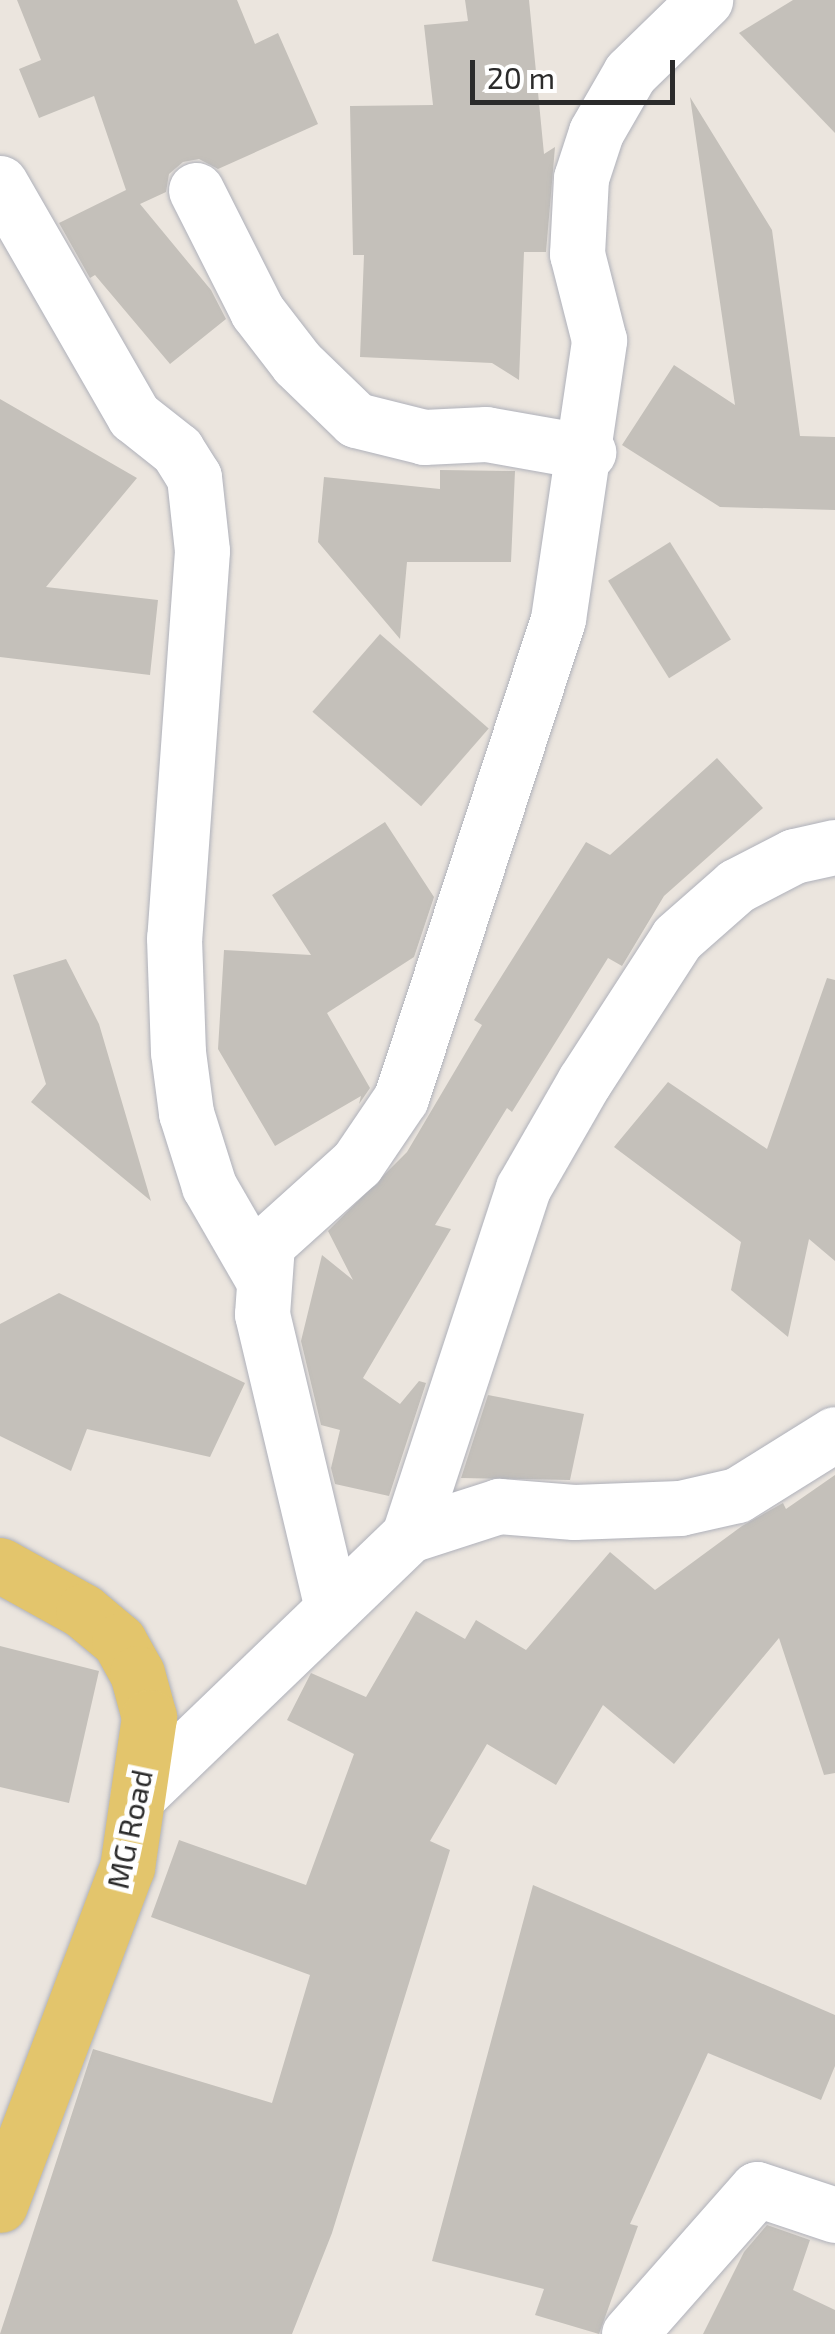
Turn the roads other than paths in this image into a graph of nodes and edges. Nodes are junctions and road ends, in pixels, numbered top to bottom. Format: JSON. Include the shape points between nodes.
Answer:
{"nodes":[{"id":1,"x":705,"y":0,"type":"edge"},
{"id":2,"x":0,"y":183,"type":"edge"},
{"id":3,"x":196,"y":190,"type":"dead end"},
{"id":4,"x":588,"y":452,"type":"junction"},
{"id":5,"x":835,"y":847,"type":"edge"},
{"id":6,"x":261,"y":1276,"type":"junction"},
{"id":7,"x":835,"y":1434,"type":"edge"},
{"id":8,"x":409,"y":1535,"type":"junction"},
{"id":9,"x":0,"y":1565,"type":"edge"},
{"id":10,"x":332,"y":1608,"type":"junction"},
{"id":11,"x":138,"y":1796,"type":"junction"},
{"id":12,"x":0,"y":2204,"type":"edge"},
{"id":13,"x":835,"y":2214,"type":"edge"},
{"id":14,"x":629,"y":2334,"type":"edge"}],
"edges":[{"from":1,"to":4,"type":"street","via":[[630,74],[596,132],[582,178],[577,254],[599,340]]},
{"from":2,"to":6,"type":"street","via":[[134,416],[177,450],[194,477],[202,552],[174,938],[178,1052],[186,1113],[208,1186]]},
{"from":3,"to":4,"type":"street","via":[[257,311],[297,363],[356,420],[424,437],[486,434]]},
{"from":4,"to":6,"type":"street","via":[[558,619],[401,1098],[356,1163],[276,1230]]},
{"from":5,"to":8,"type":"street","via":[[794,856],[736,886],[677,938],[584,1082],[522,1188]]},
{"from":6,"to":10,"type":"street","via":[[262,1314]]},
{"from":7,"to":8,"type":"street","via":[[737,1495],[680,1508],[574,1512],[500,1506]]},
{"from":8,"to":10,"type":"street"},
{"from":9,"to":11,"type":"main road","name":"MG Road","via":[[84,1611],[119,1641],[137,1673],[148,1718]]},
{"from":10,"to":11,"type":"street"},
{"from":11,"to":12,"type":"main road","name":"MG Road","via":[[126,1867]]},
{"from":13,"to":14,"type":"street","via":[[757,2189]]}]}
